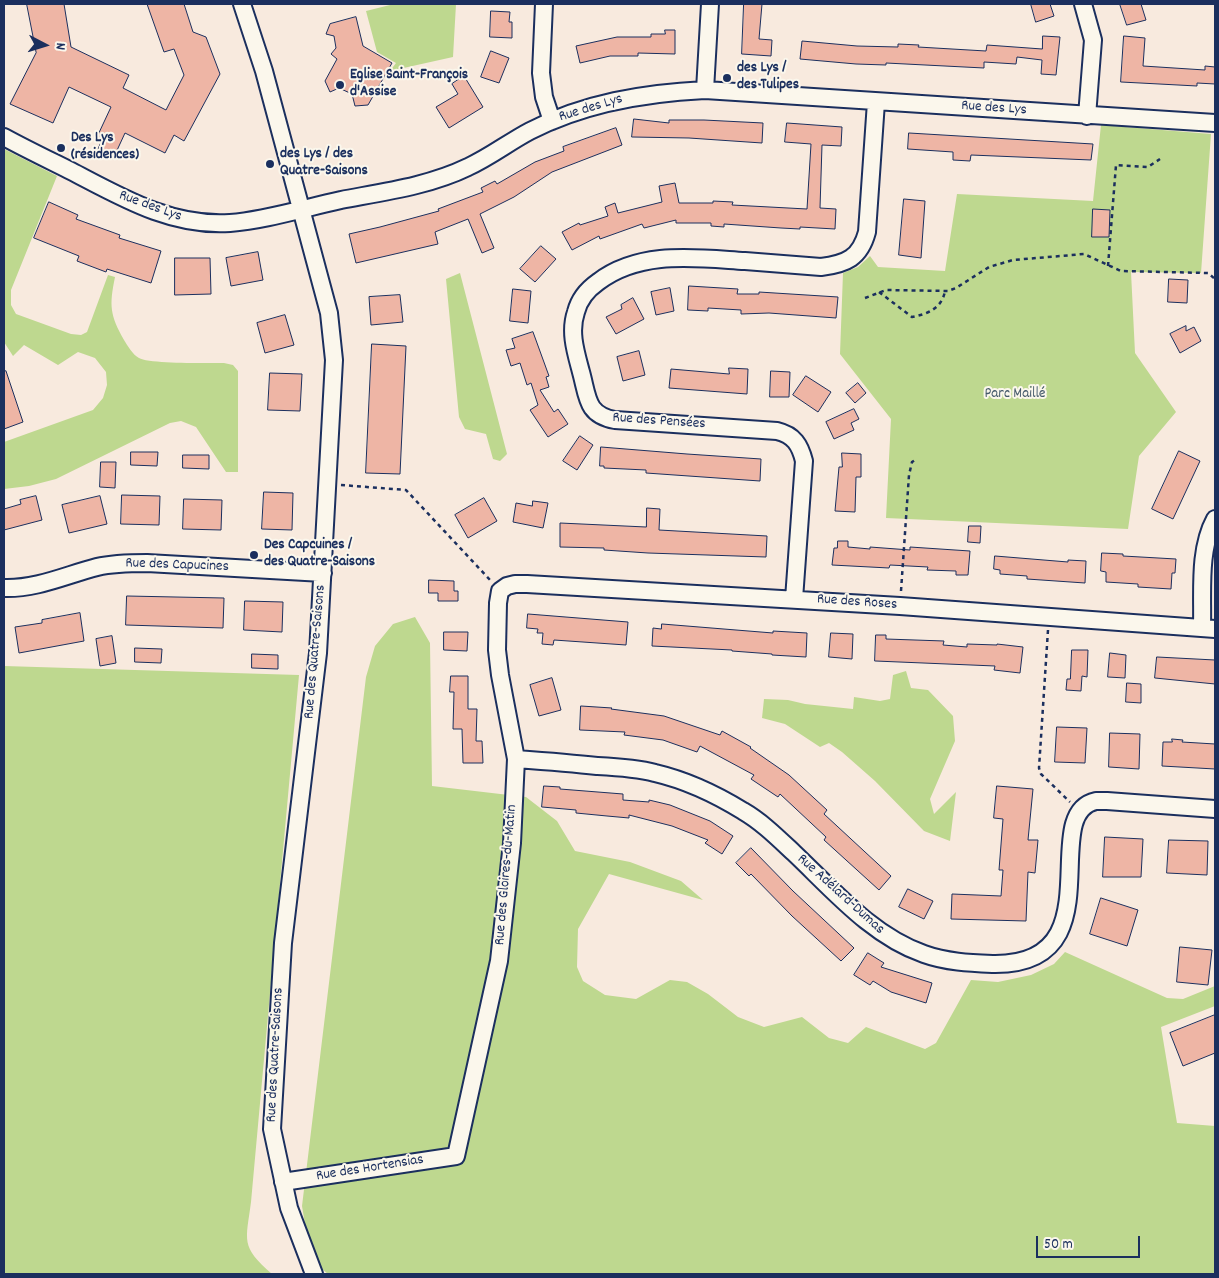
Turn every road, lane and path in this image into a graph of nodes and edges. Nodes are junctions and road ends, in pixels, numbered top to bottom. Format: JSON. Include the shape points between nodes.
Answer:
{"nodes":[{"id":1,"x":242,"y":4,"type":"edge"},
{"id":2,"x":544,"y":4,"type":"edge"},
{"id":3,"x":710,"y":4,"type":"edge"},
{"id":4,"x":1083,"y":4,"type":"edge"},
{"id":5,"x":705,"y":90,"type":"junction"},
{"id":6,"x":876,"y":102,"type":"junction"},
{"id":7,"x":1087,"y":116,"type":"junction"},
{"id":8,"x":552,"y":121,"type":"junction"},
{"id":9,"x":1215,"y":123,"type":"edge"},
{"id":10,"x":4,"y":137,"type":"edge"},
{"id":11,"x":1160,"y":159,"type":"dead end"},
{"id":12,"x":302,"y":209,"type":"junction"},
{"id":13,"x":1108,"y":266,"type":"junction"},
{"id":14,"x":1215,"y":279,"type":"edge"},
{"id":15,"x":945,"y":291,"type":"junction"},
{"id":16,"x":880,"y":292,"type":"junction"},
{"id":17,"x":865,"y":298,"type":"dead end"},
{"id":18,"x":915,"y":460,"type":"dead end"},
{"id":19,"x":327,"y":484,"type":"junction"},
{"id":20,"x":1215,"y":519,"type":"edge"},
{"id":21,"x":322,"y":573,"type":"junction"},
{"id":22,"x":4,"y":588,"type":"edge"},
{"id":23,"x":500,"y":591,"type":"junction"},
{"id":24,"x":794,"y":599,"type":"junction"},
{"id":25,"x":900,"y":606,"type":"junction"},
{"id":26,"x":1049,"y":617,"type":"junction"},
{"id":27,"x":1209,"y":628,"type":"edge"},
{"id":28,"x":516,"y":759,"type":"junction"},
{"id":29,"x":1215,"y":810,"type":"edge"},
{"id":30,"x":1080,"y":811,"type":"junction"},
{"id":31,"x":456,"y":1156,"type":"joint"},
{"id":32,"x":283,"y":1182,"type":"junction"},
{"id":33,"x":314,"y":1274,"type":"edge"}],
"edges":[{"from":1,"to":12,"type":"street","name":"Rue des Quatre-Saisons"},
{"from":2,"to":8,"type":"street","via":[[541,73]]},
{"from":3,"to":5,"type":"street"},
{"from":4,"to":7,"type":"street","via":[[1093,40]]},
{"from":5,"to":6,"type":"street","name":"Rue des Lys"},
{"from":5,"to":8,"type":"street","name":"Rue des Lys","via":[[645,94],[615,100]]},
{"from":6,"to":7,"type":"street","name":"Rue des Lys"},
{"from":6,"to":24,"type":"street","name":"Rue des Pensées","via":[[867,232],[850,260],[821,267],[676,258],[634,263],[616,270],[591,287],[575,317],[573,336],[576,354],[591,408],[598,415],[615,420],[777,431],[794,439],[804,461]]},
{"from":7,"to":9,"type":"street","name":"Rue des Lys"},
{"from":8,"to":12,"type":"street","name":"Rue des Lys","via":[[456,173]]},
{"from":10,"to":12,"type":"street","name":"Rue des Lys","via":[[110,192],[177,219],[230,223]]},
{"from":11,"to":13,"type":"path","via":[[1148,167],[1116,165]]},
{"from":12,"to":19,"type":"street","name":"Rue des Quatre-Saisons","via":[[329,313],[332,338],[333,388]]},
{"from":13,"to":14,"type":"path","via":[[1131,272],[1208,273]]},
{"from":13,"to":15,"type":"path","via":[[1084,254],[1013,260],[989,267],[956,288]]},
{"from":15,"to":16,"type":"path","via":[[898,289]]},
{"from":15,"to":16,"type":"path","via":[[939,306],[912,317]]},
{"from":16,"to":17,"type":"path"},
{"from":18,"to":25,"type":"path","via":[[909,475]]},
{"from":19,"to":21,"type":"street","name":"Rue des Quatre-Saisons"},
{"from":19,"to":23,"type":"path","via":[[406,490]]},
{"from":20,"to":27,"type":"street","via":[[1206,542],[1204,563]]},
{"from":21,"to":22,"type":"street","name":"Rue des Capucines","via":[[124,563],[99,566],[32,587]]},
{"from":21,"to":32,"type":"street","name":"Rue des Quatre-Saisons","via":[[318,653],[283,943],[272,1129]]},
{"from":23,"to":24,"type":"street","name":"Rue des Roses","via":[[507,586],[527,584]]},
{"from":23,"to":28,"type":"street","name":"Rue des Gloires-du-Matin","via":[[498,658]]},
{"from":24,"to":25,"type":"street","name":"Rue des Roses"},
{"from":25,"to":26,"type":"street","name":"Rue des Roses"},
{"from":26,"to":27,"type":"street","name":"Rue des Roses"},
{"from":26,"to":30,"type":"path","via":[[1039,768],[1041,774]]},
{"from":28,"to":30,"type":"street","name":"Rue Adélard-Dumas","via":[[635,769],[686,783],[724,800],[757,820],[888,937],[924,954],[971,963],[996,964],[1030,958],[1042,953],[1053,942],[1067,912],[1071,833]]},
{"from":28,"to":31,"type":"street","name":"Rue des Gloires-du-Matin","via":[[512,843],[499,961]]},
{"from":29,"to":30,"type":"street","via":[[1095,801]]},
{"from":31,"to":32,"type":"street","name":"Rue des Hortensias"},
{"from":32,"to":33,"type":"street","name":"Rue des Quatre-Saisons","via":[[289,1208]]}]}
